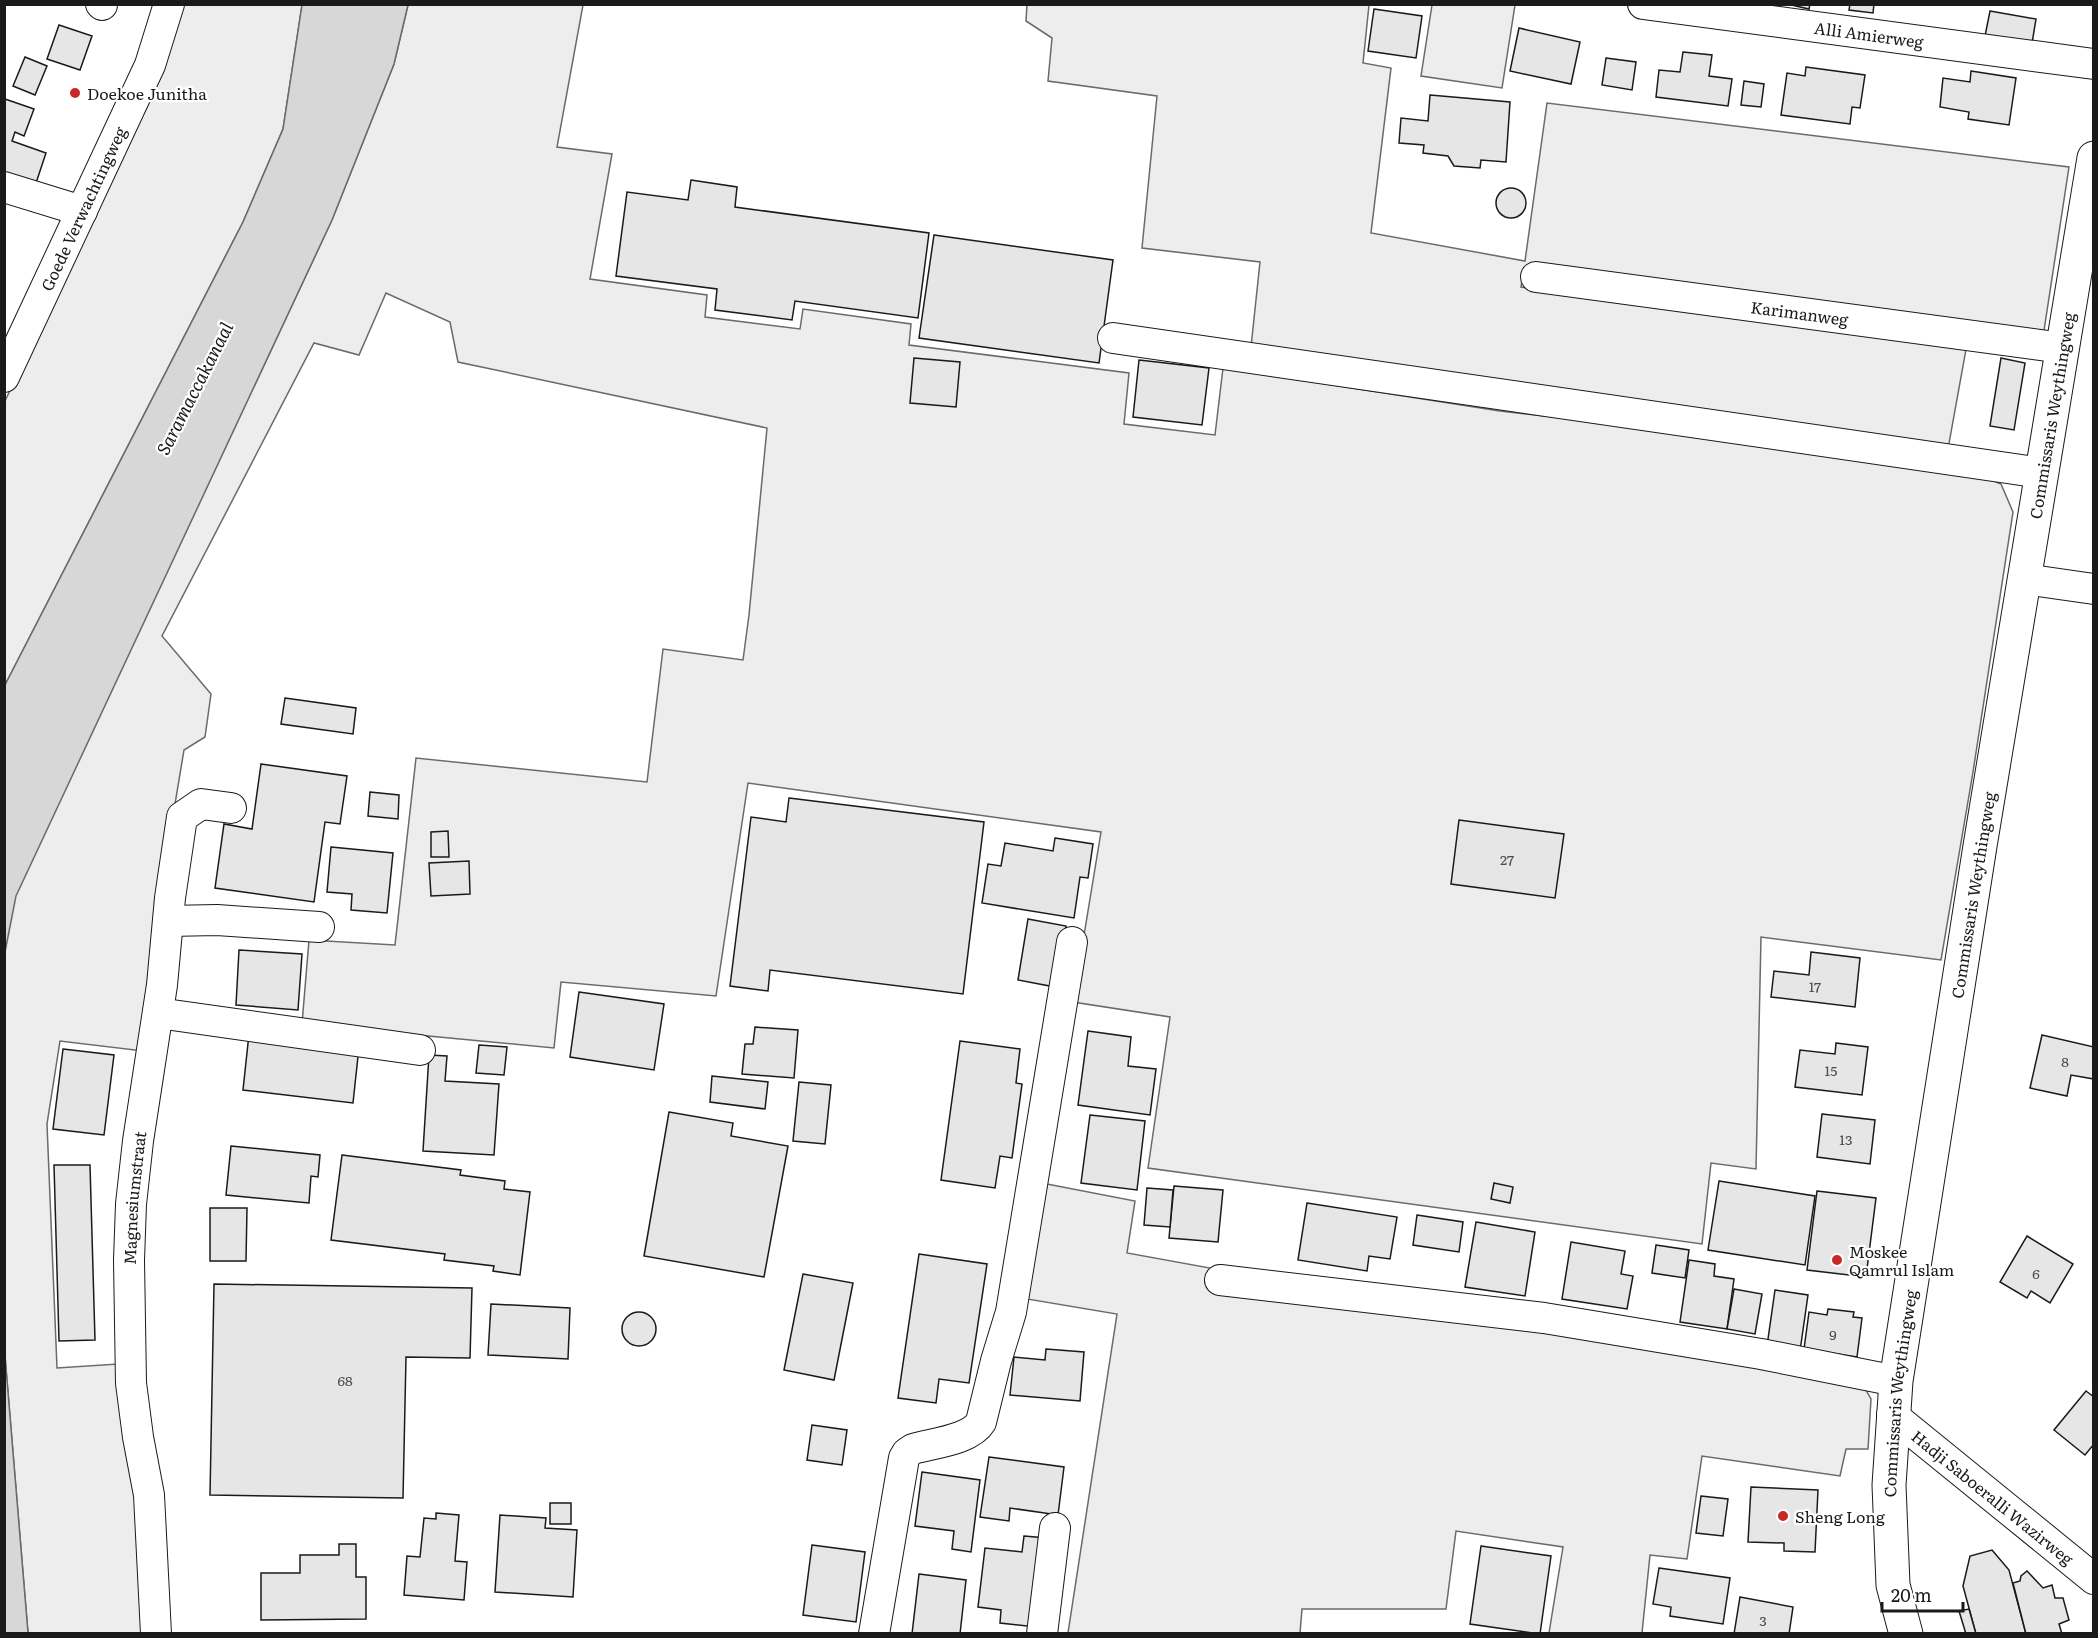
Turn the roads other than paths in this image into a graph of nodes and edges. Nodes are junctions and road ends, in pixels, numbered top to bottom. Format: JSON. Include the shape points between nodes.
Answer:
{"nodes":[{"id":1,"x":169,"y":4,"type":"edge"},
{"id":2,"x":1643,"y":4,"type":"edge"},
{"id":3,"x":2094,"y":64,"type":"edge"},
{"id":4,"x":2094,"y":158,"type":"edge"},
{"id":5,"x":4,"y":187,"type":"edge"},
{"id":6,"x":82,"y":211,"type":"junction"},
{"id":7,"x":1536,"y":278,"type":"dead end"},
{"id":8,"x":1113,"y":338,"type":"dead end"},
{"id":9,"x":2063,"y":348,"type":"junction"},
{"id":10,"x":4,"y":377,"type":"edge"},
{"id":11,"x":2042,"y":473,"type":"junction"},
{"id":12,"x":2024,"y":579,"type":"junction"},
{"id":13,"x":2094,"y":589,"type":"edge"},
{"id":14,"x":231,"y":808,"type":"dead end"},
{"id":15,"x":168,"y":921,"type":"junction"},
{"id":16,"x":318,"y":927,"type":"dead end"},
{"id":17,"x":1072,"y":942,"type":"dead end"},
{"id":18,"x":158,"y":1013,"type":"junction"},
{"id":19,"x":420,"y":1050,"type":"dead end"},
{"id":20,"x":1220,"y":1280,"type":"dead end"},
{"id":21,"x":1896,"y":1381,"type":"junction"},
{"id":22,"x":1892,"y":1415,"type":"junction"},
{"id":23,"x":1055,"y":1528,"type":"dead end"},
{"id":24,"x":2094,"y":1580,"type":"edge"},
{"id":25,"x":156,"y":1634,"type":"edge"},
{"id":26,"x":874,"y":1634,"type":"edge"},
{"id":27,"x":1042,"y":1634,"type":"edge"},
{"id":28,"x":1906,"y":1634,"type":"edge"}],
"edges":[{"from":1,"to":6,"type":"street","name":"Goede Verwachtingweg","via":[[150,65]]},
{"from":2,"to":3,"type":"street","name":"Alli Amierweg"},
{"from":4,"to":9,"type":"main road","name":"Commissaris Weythingweg"},
{"from":5,"to":6,"type":"street"},
{"from":6,"to":10,"type":"street","name":"Goede Verwachtingweg"},
{"from":7,"to":9,"type":"street","name":"Karimanweg"},
{"from":8,"to":11,"type":"street"},
{"from":9,"to":11,"type":"main road","name":"Commissaris Weythingweg"},
{"from":11,"to":12,"type":"main road","name":"Commissaris Weythingweg"},
{"from":12,"to":13,"type":"street"},
{"from":12,"to":21,"type":"main road","name":"Commissaris Weythingweg"},
{"from":14,"to":15,"type":"street","name":"Magnesiumstraat","via":[[201,804],[182,817]]},
{"from":15,"to":16,"type":"street"},
{"from":15,"to":18,"type":"street","name":"Magnesiumstraat"},
{"from":17,"to":26,"type":"street","via":[[1011,1312],[981,1422],[968,1434],[913,1449],[904,1458]]},
{"from":18,"to":19,"type":"street"},
{"from":18,"to":25,"type":"street","name":"Magnesiumstraat","via":[[131,1204],[128,1312],[131,1383],[149,1495]]},
{"from":20,"to":21,"type":"street","via":[[1544,1318]]},
{"from":21,"to":22,"type":"main road","name":"Commissaris Weythingweg"},
{"from":22,"to":24,"type":"street","name":"Hadji Saboeralli Wazirweg"},
{"from":22,"to":28,"type":"main road","name":"Commissaris Weythingweg","via":[[1889,1485],[1893,1585]]},
{"from":23,"to":27,"type":"street"}]}
